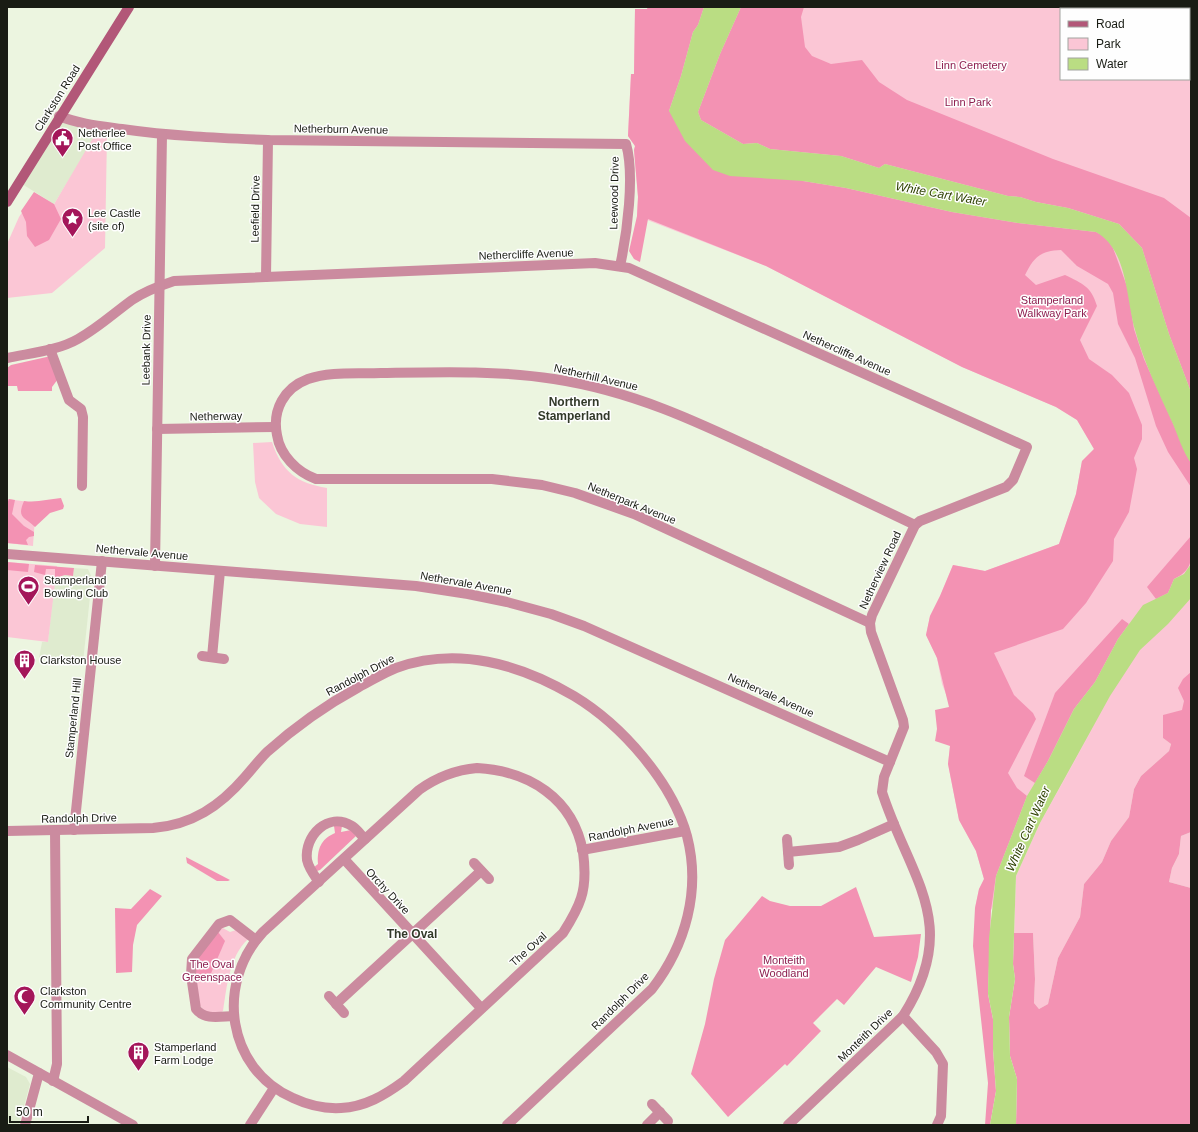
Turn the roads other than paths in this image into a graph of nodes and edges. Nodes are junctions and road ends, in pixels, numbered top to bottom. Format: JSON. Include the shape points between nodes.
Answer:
{"nodes":[{"id":1,"x":129,"y":7,"type":"edge"},
{"id":2,"x":59,"y":116,"type":"junction"},
{"id":3,"x":162,"y":135,"type":"junction"},
{"id":4,"x":268,"y":140,"type":"junction"},
{"id":5,"x":626,"y":144,"type":"joint"},
{"id":6,"x":7,"y":202,"type":"edge"},
{"id":7,"x":620,"y":266,"type":"junction"},
{"id":8,"x":266,"y":277,"type":"junction"},
{"id":9,"x":160,"y":286,"type":"junction"},
{"id":10,"x":50,"y":349,"type":"junction"},
{"id":11,"x":7,"y":358,"type":"edge"},
{"id":12,"x":275,"y":427,"type":"junction"},
{"id":13,"x":157,"y":429,"type":"junction"},
{"id":14,"x":1027,"y":448,"type":"joint"},
{"id":15,"x":82,"y":486,"type":"dead end"},
{"id":16,"x":915,"y":525,"type":"junction"},
{"id":17,"x":7,"y":554,"type":"edge"},
{"id":18,"x":102,"y":561,"type":"junction"},
{"id":19,"x":155,"y":566,"type":"junction"},
{"id":20,"x":220,"y":571,"type":"junction"},
{"id":21,"x":870,"y":623,"type":"junction"},
{"id":22,"x":224,"y":659,"type":"dead end"},
{"id":23,"x":890,"y":762,"type":"junction"},
{"id":24,"x":894,"y":824,"type":"junction"},
{"id":25,"x":55,"y":830,"type":"junction"},
{"id":26,"x":74,"y":830,"type":"junction"},
{"id":27,"x":7,"y":831,"type":"edge"},
{"id":28,"x":685,"y":831,"type":"junction"},
{"id":29,"x":365,"y":839,"type":"junction"},
{"id":30,"x":787,"y":839,"type":"dead end"},
{"id":31,"x":582,"y":850,"type":"junction"},
{"id":32,"x":788,"y":852,"type":"junction"},
{"id":33,"x":344,"y":859,"type":"junction"},
{"id":34,"x":474,"y":863,"type":"dead end"},
{"id":35,"x":789,"y":865,"type":"dead end"},
{"id":36,"x":481,"y":871,"type":"junction"},
{"id":37,"x":489,"y":879,"type":"dead end"},
{"id":38,"x":319,"y":882,"type":"junction"},
{"id":39,"x":412,"y":934,"type":"junction"},
{"id":40,"x":256,"y":940,"type":"junction"},
{"id":41,"x":481,"y":1008,"type":"junction"},
{"id":42,"x":344,"y":1013,"type":"dead end"},
{"id":43,"x":234,"y":1016,"type":"junction"},
{"id":44,"x":903,"y":1016,"type":"junction"},
{"id":45,"x":7,"y":1055,"type":"edge"},
{"id":46,"x":39,"y":1074,"type":"junction"},
{"id":47,"x":54,"y":1081,"type":"junction"},
{"id":48,"x":274,"y":1088,"type":"junction"},
{"id":49,"x":652,"y":1104,"type":"dead end"},
{"id":50,"x":660,"y":1112,"type":"junction"},
{"id":51,"x":668,"y":1120,"type":"dead end"},
{"id":52,"x":25,"y":1125,"type":"edge"},
{"id":53,"x":133,"y":1125,"type":"edge"},
{"id":54,"x":250,"y":1125,"type":"edge"},
{"id":55,"x":507,"y":1125,"type":"edge"},
{"id":56,"x":646,"y":1125,"type":"edge"},
{"id":57,"x":788,"y":1125,"type":"edge"},
{"id":58,"x":937,"y":1125,"type":"edge"}],
"edges":[{"from":1,"to":2,"type":"main road","name":"Clarkston Road"},
{"from":2,"to":3,"type":"street","name":"Netherburn Avenue","via":[[74,122]]},
{"from":2,"to":6,"type":"main road","name":"Clarkston Road"},
{"from":3,"to":4,"type":"street","name":"Netherburn Avenue"},
{"from":3,"to":9,"type":"street","name":"Leebank Drive"},
{"from":4,"to":5,"type":"street","name":"Netherburn Avenue"},
{"from":4,"to":8,"type":"street","name":"Leefield Drive"},
{"from":5,"to":7,"type":"street","name":"Leewood Drive","via":[[629,171],[628,220]]},
{"from":7,"to":8,"type":"street","name":"Nethercliffe Avenue","via":[[595,263]]},
{"from":7,"to":14,"type":"street","name":"Nethercliffe Avenue"},
{"from":8,"to":9,"type":"street","name":"Nethercliffe Avenue","via":[[174,281]]},
{"from":9,"to":10,"type":"street","name":"Nethercliffe Avenue","via":[[132,300],[103,324],[76,340]]},
{"from":9,"to":13,"type":"street","name":"Leebank Drive"},
{"from":10,"to":11,"type":"street","name":"Nethercliffe Avenue"},
{"from":10,"to":15,"type":"street","via":[[69,400],[81,409],[83,417]]},
{"from":12,"to":13,"type":"street","name":"Netherway"},
{"from":12,"to":16,"type":"street","name":"Netherhill Avenue","via":[[277,408],[285,395],[307,380],[327,375],[448,372],[504,373],[555,379],[638,399],[686,416]]},
{"from":12,"to":21,"type":"street","name":"Netherpark Avenue","via":[[278,442],[296,469],[316,479],[492,479],[574,493],[634,514]]},
{"from":13,"to":19,"type":"street","name":"Leebank Drive"},
{"from":14,"to":16,"type":"street","name":"Netherview Road","via":[[1013,480],[1006,487]]},
{"from":16,"to":21,"type":"street","name":"Netherview Road"},
{"from":17,"to":18,"type":"street","name":"Nethervale Avenue"},
{"from":18,"to":19,"type":"street","name":"Nethervale Avenue"},
{"from":18,"to":26,"type":"street","name":"Stamperland Hill"},
{"from":19,"to":20,"type":"street","name":"Nethervale Avenue"},
{"from":20,"to":22,"type":"street","via":[[207,657]]},
{"from":20,"to":23,"type":"street","name":"Nethervale Avenue","via":[[416,586],[468,594],[551,614],[604,634]]},
{"from":21,"to":23,"type":"street","name":"Netherview Road","via":[[903,720],[904,727]]},
{"from":23,"to":24,"type":"street","name":"Monteith Drive","via":[[882,792]]},
{"from":24,"to":32,"type":"street","via":[[839,847]]},
{"from":24,"to":44,"type":"street","name":"Monteith Drive","via":[[924,892],[929,912],[928,956],[915,996]]},
{"from":25,"to":26,"type":"street","name":"Randolph Drive"},
{"from":25,"to":27,"type":"street","name":"Randolph Drive"},
{"from":25,"to":47,"type":"street","via":[[57,1064]]},
{"from":26,"to":28,"type":"street","name":"Randolph Drive","via":[[153,828],[188,821],[217,806],[269,751],[306,720],[339,698],[394,668],[422,660],[455,658],[494,662],[534,674],[572,694],[598,712],[618,728],[642,755],[671,799]]},
{"from":28,"to":31,"type":"street","name":"Randolph Avenue"},
{"from":28,"to":55,"type":"street","name":"Randolph Drive","via":[[692,860],[691,897],[682,937],[663,974],[643,998]]},
{"from":29,"to":31,"type":"street","name":"The Oval","via":[[430,782],[445,775],[477,768],[495,769],[522,777],[553,796],[573,824]]},
{"from":29,"to":33,"type":"street","name":"The Oval"},
{"from":29,"to":38,"type":"street","via":[[352,826],[344,823],[324,824],[318,829],[310,839],[307,856],[309,867]]},
{"from":30,"to":32,"type":"street"},
{"from":31,"to":41,"type":"street","name":"The Oval","via":[[584,878],[581,897],[563,934]]},
{"from":32,"to":35,"type":"street"},
{"from":33,"to":38,"type":"street","name":"The Oval"},
{"from":33,"to":39,"type":"street","name":"Orchy Drive"},
{"from":34,"to":36,"type":"street"},
{"from":36,"to":37,"type":"street"},
{"from":36,"to":39,"type":"street"},
{"from":38,"to":40,"type":"street","name":"The Oval"},
{"from":39,"to":41,"type":"street","name":"Orchy Drive"},
{"from":39,"to":42,"type":"street","via":[[332,1000]]},
{"from":40,"to":43,"type":"street","name":"The Oval","via":[[238,977],[233,1006]]},
{"from":40,"to":43,"type":"street","via":[[230,920],[224,921],[192,959],[191,975],[196,1010],[207,1017]]},
{"from":41,"to":48,"type":"street","name":"The Oval","via":[[404,1081],[377,1098],[353,1106],[323,1107],[307,1104]]},
{"from":43,"to":48,"type":"street","name":"The Oval","via":[[236,1030],[254,1068]]},
{"from":44,"to":57,"type":"street","name":"Monteith Drive"},
{"from":44,"to":58,"type":"street","via":[[936,1052],[943,1064],[941,1116]]},
{"from":45,"to":46,"type":"street"},
{"from":46,"to":47,"type":"street"},
{"from":46,"to":52,"type":"street"},
{"from":47,"to":53,"type":"street"},
{"from":48,"to":54,"type":"street"},
{"from":49,"to":50,"type":"street"},
{"from":50,"to":51,"type":"street"},
{"from":50,"to":56,"type":"street"}]}
